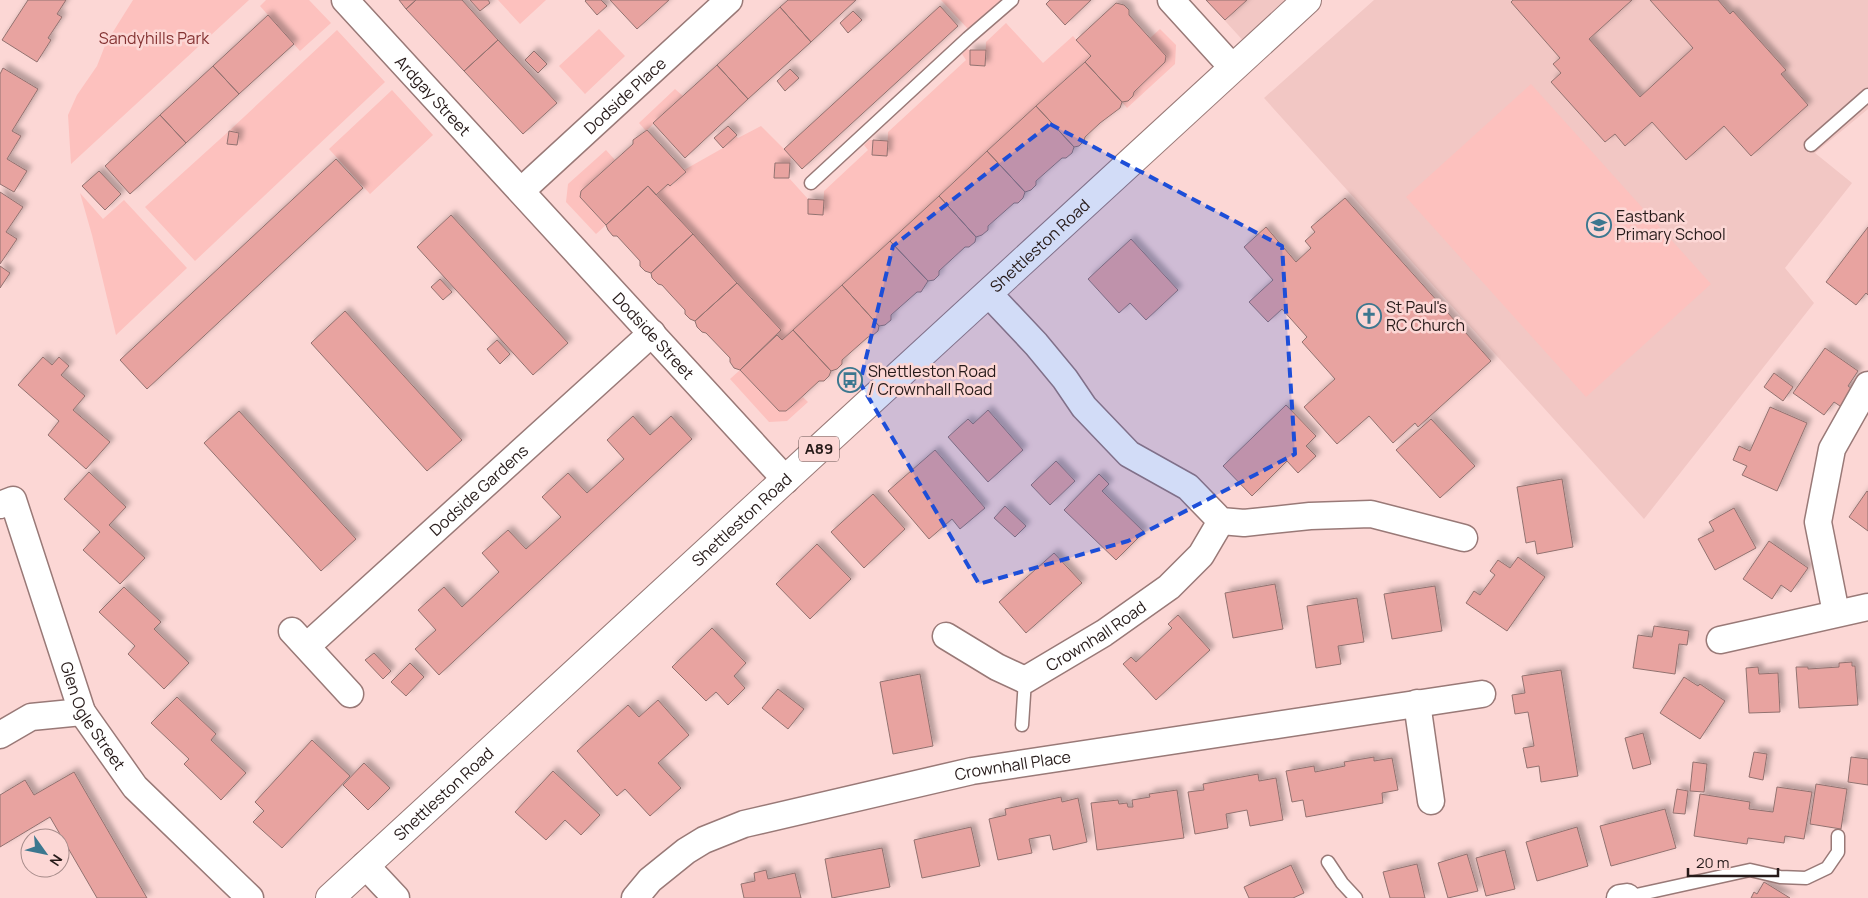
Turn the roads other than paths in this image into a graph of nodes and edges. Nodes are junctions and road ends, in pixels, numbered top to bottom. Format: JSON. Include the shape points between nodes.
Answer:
{"nodes":[{"id":1,"x":345,"y":0,"type":"edge"},
{"id":2,"x":729,"y":0,"type":"edge"},
{"id":3,"x":1012,"y":0,"type":"edge"},
{"id":4,"x":1170,"y":0,"type":"edge"},
{"id":5,"x":1307,"y":0,"type":"edge"},
{"id":6,"x":1232,"y":67,"type":"junction"},
{"id":7,"x":1868,"y":95,"type":"edge"},
{"id":8,"x":1810,"y":145,"type":"dead end"},
{"id":9,"x":811,"y":182,"type":"dead end"},
{"id":10,"x":521,"y":191,"type":"junction"},
{"id":11,"x":988,"y":293,"type":"junction"},
{"id":12,"x":652,"y":333,"type":"junction"},
{"id":13,"x":1868,"y":385,"type":"edge"},
{"id":14,"x":786,"y":480,"type":"junction"},
{"id":15,"x":0,"y":505,"type":"edge"},
{"id":16,"x":1221,"y":521,"type":"junction"},
{"id":17,"x":1464,"y":538,"type":"dead end"},
{"id":18,"x":1868,"y":607,"type":"edge"},
{"id":19,"x":1836,"y":613,"type":"junction"},
{"id":20,"x":946,"y":636,"type":"dead end"},
{"id":21,"x":1720,"y":640,"type":"dead end"},
{"id":22,"x":1025,"y":680,"type":"junction"},
{"id":23,"x":350,"y":694,"type":"dead end"},
{"id":24,"x":1482,"y":694,"type":"dead end"},
{"id":25,"x":1417,"y":703,"type":"junction"},
{"id":26,"x":82,"y":712,"type":"junction"},
{"id":27,"x":1022,"y":725,"type":"dead end"},
{"id":28,"x":0,"y":735,"type":"edge"},
{"id":29,"x":1431,"y":801,"type":"dead end"},
{"id":30,"x":1838,"y":836,"type":"dead end"},
{"id":31,"x":1328,"y":862,"type":"dead end"},
{"id":32,"x":365,"y":865,"type":"junction"},
{"id":33,"x":250,"y":898,"type":"edge"},
{"id":34,"x":330,"y":898,"type":"edge"},
{"id":35,"x":396,"y":898,"type":"edge"},
{"id":36,"x":635,"y":898,"type":"edge"},
{"id":37,"x":1356,"y":898,"type":"edge"},
{"id":38,"x":1625,"y":898,"type":"edge"}],
"edges":[{"from":1,"to":10,"type":"street","name":"Ardgay Street"},
{"from":2,"to":10,"type":"street","name":"Dodside Place"},
{"from":3,"to":9,"type":"lane"},
{"from":4,"to":6,"type":"street"},
{"from":5,"to":6,"type":"main road","name":"Shettleston Road","number":"A89"},
{"from":6,"to":11,"type":"main road","name":"Shettleston Road","number":"A89"},
{"from":7,"to":8,"type":"lane"},
{"from":10,"to":12,"type":"street","name":"Dodside Street"},
{"from":11,"to":14,"type":"main road","name":"Shettleston Road","number":"A89"},
{"from":11,"to":16,"type":"street","via":[[1042,351],[1084,407],[1128,454],[1188,487]]},
{"from":12,"to":14,"type":"street","name":"Dodside Street"},
{"from":12,"to":23,"type":"street","name":"Dodside Gardens","via":[[300,638]]},
{"from":13,"to":19,"type":"street","via":[[1832,449],[1818,522]]},
{"from":14,"to":32,"type":"main road","name":"Shettleston Road","number":"A89"},
{"from":15,"to":26,"type":"street","name":"Glen Ogle Street","via":[[13,500]]},
{"from":16,"to":17,"type":"street","via":[[1370,514]]},
{"from":16,"to":22,"type":"street","name":"Crownhall Road","via":[[1201,555],[1169,587],[1104,632]]},
{"from":18,"to":19,"type":"street"},
{"from":19,"to":21,"type":"street"},
{"from":20,"to":22,"type":"street"},
{"from":22,"to":27,"type":"lane"},
{"from":24,"to":25,"type":"street","name":"Crownhall Place"},
{"from":25,"to":29,"type":"street"},
{"from":25,"to":36,"type":"street","name":"Crownhall Place","via":[[972,771],[744,824],[686,850],[650,880]]},
{"from":26,"to":28,"type":"street","via":[[31,717]]},
{"from":26,"to":33,"type":"street","name":"Glen Ogle Street","via":[[135,787]]},
{"from":30,"to":38,"type":"lane","via":[[1838,852],[1827,868],[1806,878],[1780,877],[1750,870]]},
{"from":31,"to":37,"type":"lane"},
{"from":32,"to":34,"type":"main road","name":"Shettleston Road","number":"A89"},
{"from":32,"to":35,"type":"street"}]}
